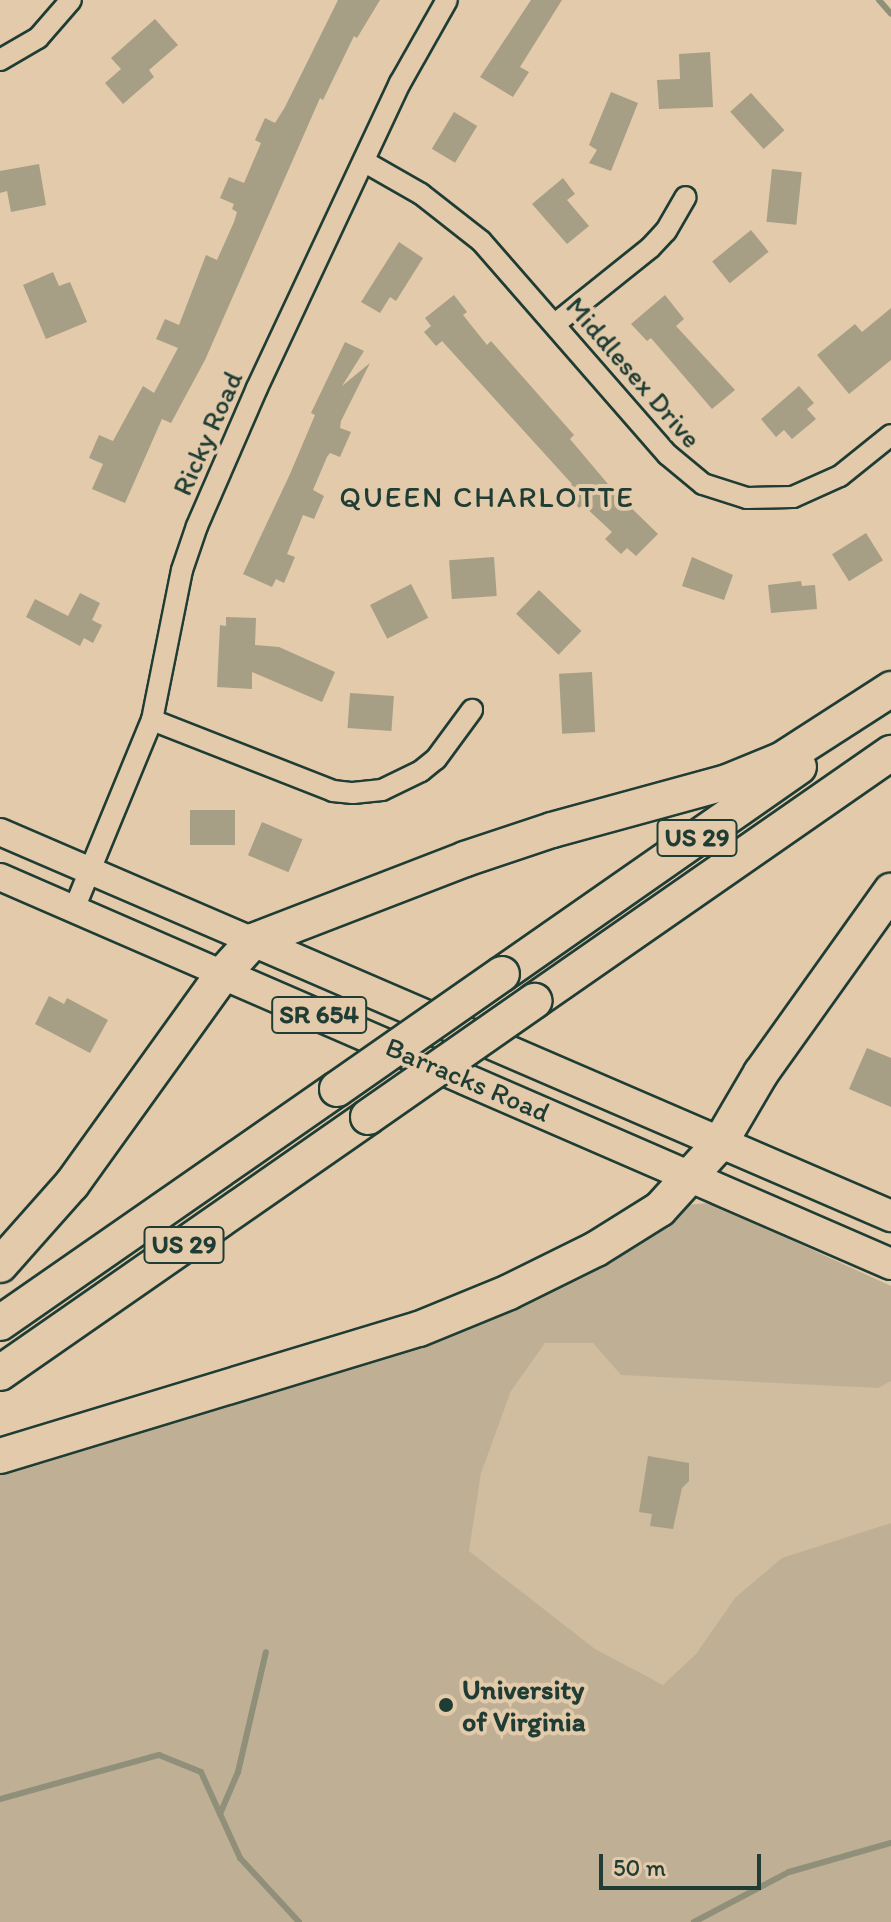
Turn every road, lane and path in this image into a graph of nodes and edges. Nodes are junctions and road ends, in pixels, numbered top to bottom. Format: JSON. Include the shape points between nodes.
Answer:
{"nodes":[{"id":1,"x":71,"y":0,"type":"edge"},
{"id":2,"x":447,"y":0,"type":"edge"},
{"id":3,"x":0,"y":60,"type":"edge"},
{"id":4,"x":365,"y":162,"type":"junction"},
{"id":5,"x":686,"y":197,"type":"dead end"},
{"id":6,"x":555,"y":324,"type":"junction"},
{"id":7,"x":891,"y":435,"type":"edge"},
{"id":8,"x":891,"y":689,"type":"edge"},
{"id":9,"x":891,"y":703,"type":"edge"},
{"id":10,"x":472,"y":710,"type":"dead end"},
{"id":11,"x":152,"y":720,"type":"junction"},
{"id":12,"x":891,"y":753,"type":"edge"},
{"id":13,"x":0,"y":832,"type":"edge"},
{"id":14,"x":90,"y":870,"type":"junction"},
{"id":15,"x":0,"y":877,"type":"edge"},
{"id":16,"x":891,"y":891,"type":"edge"},
{"id":17,"x":74,"y":909,"type":"junction"},
{"id":18,"x":253,"y":941,"type":"junction"},
{"id":19,"x":223,"y":974,"type":"junction"},
{"id":20,"x":720,"y":1143,"type":"junction"},
{"id":21,"x":693,"y":1175,"type":"junction"},
{"id":22,"x":891,"y":1216,"type":"edge"},
{"id":23,"x":891,"y":1264,"type":"edge"},
{"id":24,"x":0,"y":1265,"type":"edge"},
{"id":25,"x":0,"y":1323,"type":"edge"},
{"id":26,"x":0,"y":1373,"type":"edge"},
{"id":27,"x":0,"y":1456,"type":"edge"}],
"edges":[{"from":1,"to":3,"type":"street","via":[[38,38]]},
{"from":2,"to":4,"type":"street","name":"Ricky Road","via":[[400,83]]},
{"from":4,"to":6,"type":"street","name":"Middlesex Drive","via":[[430,201],[481,241]]},
{"from":4,"to":11,"type":"street","name":"Ricky Road","via":[[197,526],[182,570]]},
{"from":5,"to":6,"type":"street","via":[[650,248]]},
{"from":6,"to":7,"type":"street","name":"Middlesex Drive","via":[[668,455],[703,484],[727,494],[772,499],[814,489],[840,476]]},
{"from":8,"to":18,"type":"highway","via":[[781,760],[727,782],[465,859]]},
{"from":9,"to":25,"type":"highway","number":"US 29","bridge":true},
{"from":10,"to":11,"type":"street","via":[[421,771],[382,790],[353,793],[333,791]]},
{"from":11,"to":14,"type":"street","name":"Ricky Road"},
{"from":12,"to":26,"type":"highway","number":"US 29","bridge":true},
{"from":13,"to":14,"type":"main road","name":"Barracks Road","number":"SR 654"},
{"from":14,"to":17,"type":"street","name":"Ricky Road"},
{"from":14,"to":18,"type":"main road","name":"Barracks Road","number":"SR 654"},
{"from":15,"to":17,"type":"main road","name":"Barracks Road","number":"SR 654"},
{"from":16,"to":20,"type":"highway","via":[[761,1073]]},
{"from":17,"to":19,"type":"main road","name":"Barracks Road","number":"SR 654"},
{"from":18,"to":19,"type":"highway"},
{"from":18,"to":20,"type":"main road","name":"Barracks Road","number":"SR 654"},
{"from":19,"to":21,"type":"main road","name":"Barracks Road","number":"SR 654"},
{"from":19,"to":24,"type":"highway","via":[[96,1153]]},
{"from":20,"to":21,"type":"highway"},
{"from":20,"to":22,"type":"main road","name":"Barracks Road"},
{"from":21,"to":23,"type":"main road","name":"Barracks Road"},
{"from":21,"to":27,"type":"highway","via":[[660,1209],[596,1249],[419,1329]]}]}
